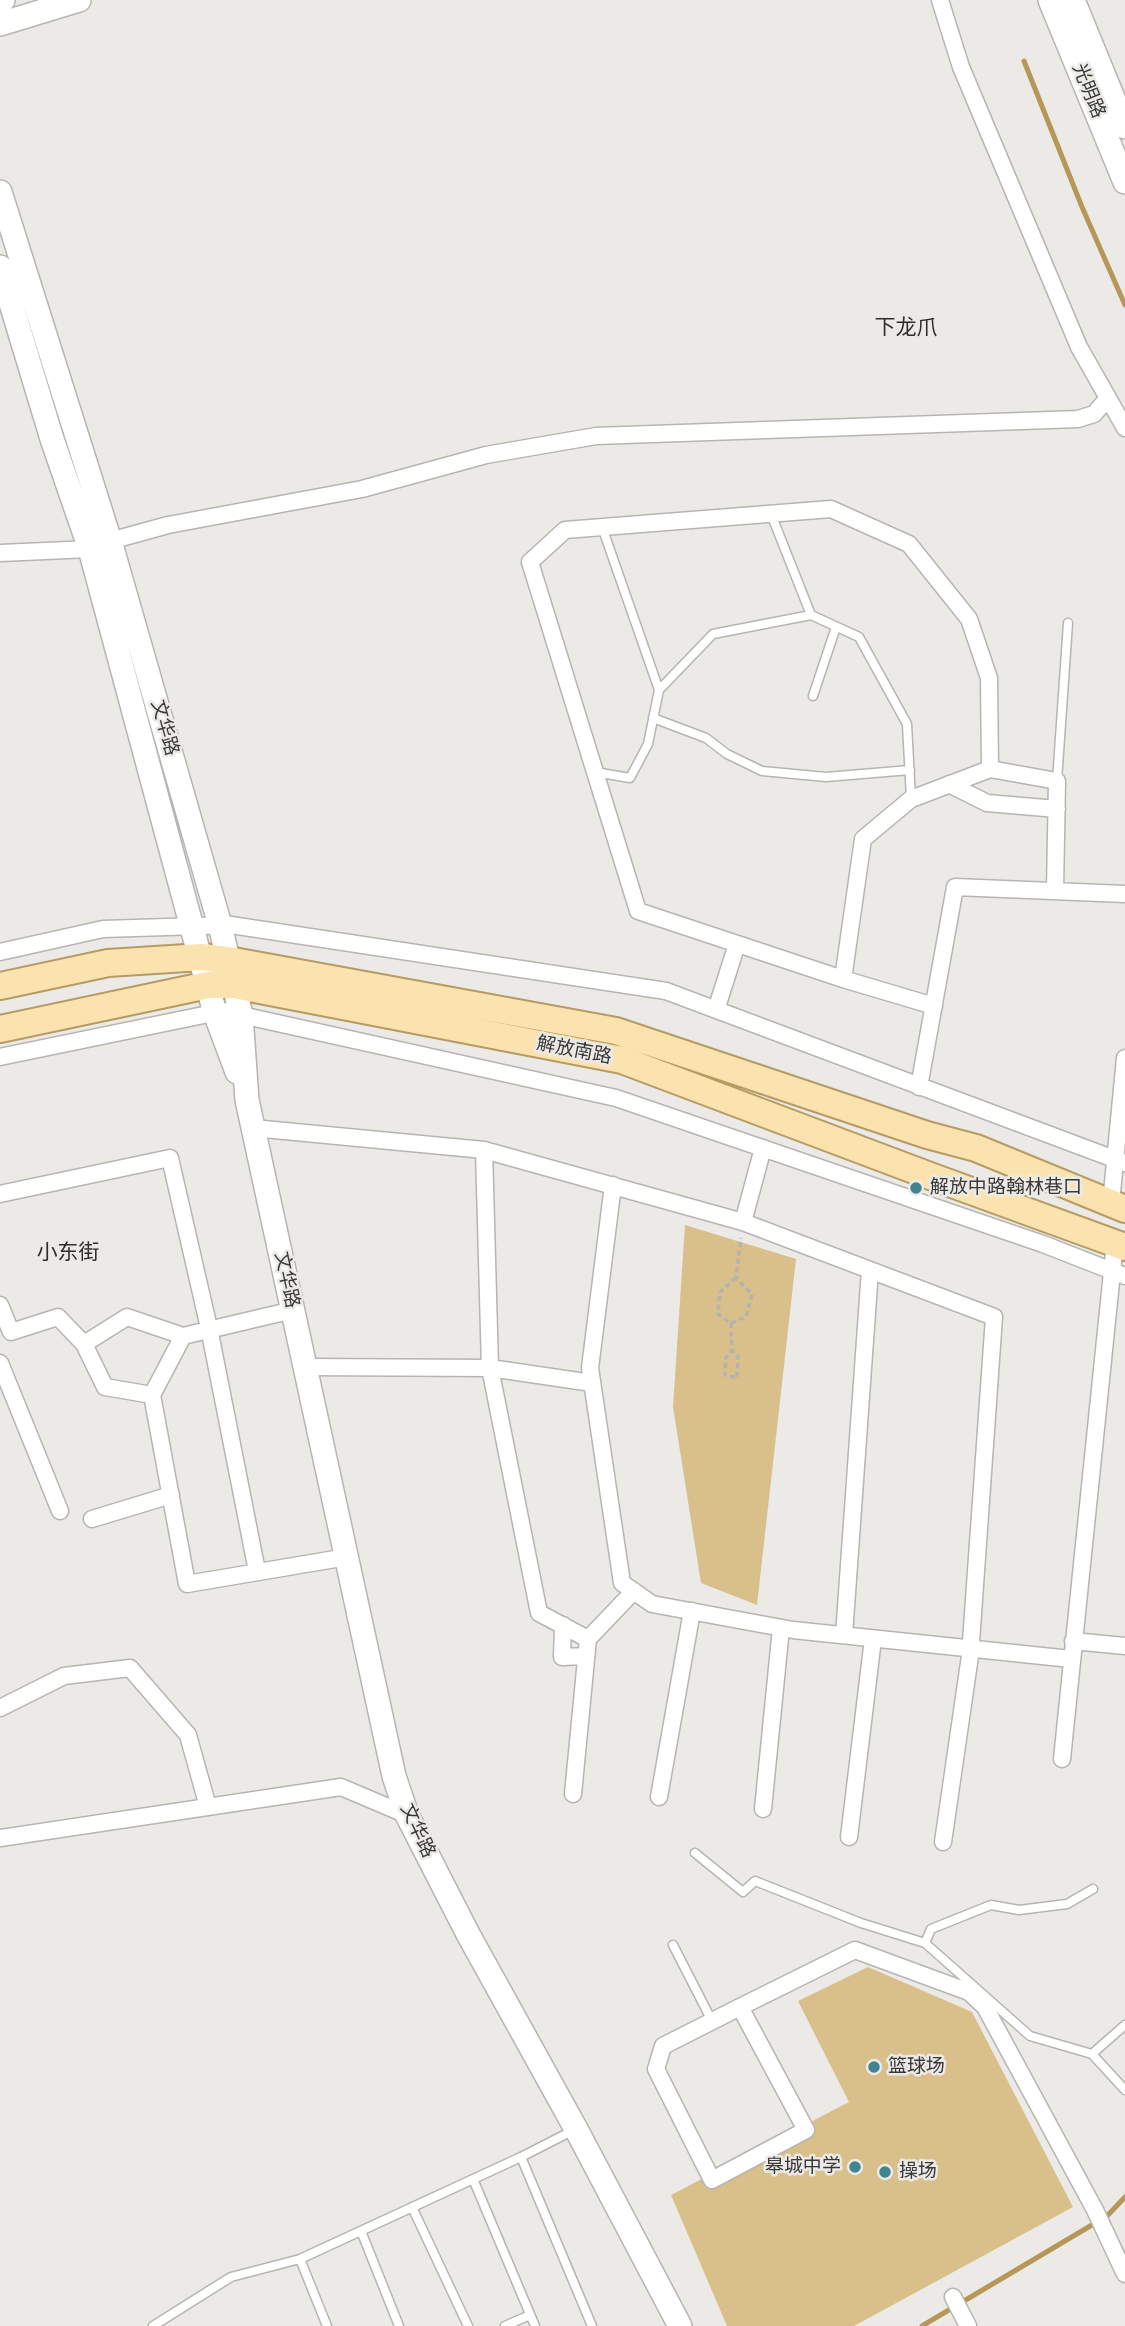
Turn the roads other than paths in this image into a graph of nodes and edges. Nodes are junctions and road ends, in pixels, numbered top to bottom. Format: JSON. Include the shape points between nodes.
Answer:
{"nodes":[{"id":1,"x":79,"y":0,"type":"edge"},
{"id":2,"x":940,"y":0,"type":"edge"},
{"id":3,"x":1050,"y":0,"type":"edge"},
{"id":4,"x":1073,"y":0,"type":"edge"},
{"id":5,"x":0,"y":24,"type":"edge"},
{"id":6,"x":1125,"y":128,"type":"edge"},
{"id":7,"x":1125,"y":182,"type":"edge"},
{"id":8,"x":0,"y":192,"type":"edge"},
{"id":9,"x":0,"y":267,"type":"edge"},
{"id":10,"x":1108,"y":398,"type":"junction"},
{"id":11,"x":1125,"y":428,"type":"edge"},
{"id":12,"x":771,"y":514,"type":"junction"},
{"id":13,"x":602,"y":527,"type":"junction"},
{"id":14,"x":100,"y":545,"type":"junction"},
{"id":15,"x":0,"y":553,"type":"edge"},
{"id":16,"x":811,"y":615,"type":"junction"},
{"id":17,"x":1069,"y":623,"type":"dead end"},
{"id":18,"x":836,"y":627,"type":"junction"},
{"id":19,"x":659,"y":690,"type":"junction"},
{"id":20,"x":813,"y":696,"type":"dead end"},
{"id":21,"x":653,"y":718,"type":"junction"},
{"id":22,"x":990,"y":769,"type":"junction"},
{"id":23,"x":910,"y":770,"type":"junction"},
{"id":24,"x":595,"y":772,"type":"junction"},
{"id":25,"x":1057,"y":781,"type":"junction"},
{"id":26,"x":949,"y":785,"type":"junction"},
{"id":27,"x":911,"y":799,"type":"junction"},
{"id":28,"x":1057,"y":809,"type":"junction"},
{"id":29,"x":1055,"y":891,"type":"junction"},
{"id":30,"x":1125,"y":894,"type":"edge"},
{"id":31,"x":220,"y":925,"type":"junction"},
{"id":32,"x":193,"y":926,"type":"junction"},
{"id":33,"x":737,"y":944,"type":"junction"},
{"id":34,"x":0,"y":952,"type":"edge"},
{"id":35,"x":202,"y":957,"type":"junction"},
{"id":36,"x":223,"y":977,"type":"junction"},
{"id":37,"x":843,"y":979,"type":"junction"},
{"id":38,"x":0,"y":986,"type":"edge"},
{"id":39,"x":934,"y":1006,"type":"junction"},
{"id":40,"x":716,"y":1010,"type":"junction"},
{"id":41,"x":215,"y":1013,"type":"junction"},
{"id":42,"x":241,"y":1015,"type":"junction"},
{"id":43,"x":0,"y":1029,"type":"edge"},
{"id":44,"x":0,"y":1058,"type":"edge"},
{"id":45,"x":1125,"y":1058,"type":"edge"},
{"id":46,"x":919,"y":1087,"type":"junction"},
{"id":47,"x":247,"y":1100,"type":"junction"},
{"id":48,"x":253,"y":1128,"type":"junction"},
{"id":49,"x":763,"y":1148,"type":"junction"},
{"id":50,"x":484,"y":1150,"type":"junction"},
{"id":51,"x":1119,"y":1161,"type":"edge"},
{"id":52,"x":612,"y":1185,"type":"junction"},
{"id":53,"x":0,"y":1194,"type":"edge"},
{"id":54,"x":1118,"y":1206,"type":"edge"},
{"id":55,"x":743,"y":1222,"type":"junction"},
{"id":56,"x":1120,"y":1245,"type":"edge"},
{"id":57,"x":870,"y":1270,"type":"junction"},
{"id":58,"x":1119,"y":1274,"type":"edge"},
{"id":59,"x":0,"y":1305,"type":"edge"},
{"id":60,"x":293,"y":1310,"type":"junction"},
{"id":61,"x":209,"y":1328,"type":"junction"},
{"id":62,"x":183,"y":1336,"type":"junction"},
{"id":63,"x":84,"y":1344,"type":"junction"},
{"id":64,"x":0,"y":1363,"type":"edge"},
{"id":65,"x":305,"y":1367,"type":"junction"},
{"id":66,"x":490,"y":1368,"type":"junction"},
{"id":67,"x":592,"y":1383,"type":"junction"},
{"id":68,"x":152,"y":1395,"type":"junction"},
{"id":69,"x":171,"y":1495,"type":"junction"},
{"id":70,"x":60,"y":1511,"type":"dead end"},
{"id":71,"x":92,"y":1519,"type":"dead end"},
{"id":72,"x":346,"y":1557,"type":"junction"},
{"id":73,"x":257,"y":1571,"type":"junction"},
{"id":74,"x":634,"y":1591,"type":"junction"},
{"id":75,"x":692,"y":1611,"type":"junction"},
{"id":76,"x":563,"y":1625,"type":"junction"},
{"id":77,"x":781,"y":1628,"type":"junction"},
{"id":78,"x":844,"y":1635,"type":"junction"},
{"id":79,"x":588,"y":1639,"type":"junction"},
{"id":80,"x":873,"y":1639,"type":"junction"},
{"id":81,"x":1073,"y":1641,"type":"junction"},
{"id":82,"x":1125,"y":1646,"type":"edge"},
{"id":83,"x":971,"y":1649,"type":"junction"},
{"id":84,"x":586,"y":1656,"type":"junction"},
{"id":85,"x":1071,"y":1659,"type":"junction"},
{"id":86,"x":0,"y":1708,"type":"edge"},
{"id":87,"x":1062,"y":1759,"type":"dead end"},
{"id":88,"x":573,"y":1794,"type":"dead end"},
{"id":89,"x":659,"y":1797,"type":"dead end"},
{"id":90,"x":208,"y":1807,"type":"junction"},
{"id":91,"x":763,"y":1809,"type":"dead end"},
{"id":92,"x":407,"y":1815,"type":"junction"},
{"id":93,"x":849,"y":1837,"type":"dead end"},
{"id":94,"x":0,"y":1838,"type":"edge"},
{"id":95,"x":943,"y":1842,"type":"dead end"},
{"id":96,"x":695,"y":1853,"type":"dead end"},
{"id":97,"x":1093,"y":1889,"type":"dead end"},
{"id":98,"x":925,"y":1943,"type":"junction"},
{"id":99,"x":673,"y":1945,"type":"dead end"},
{"id":100,"x":740,"y":2007,"type":"junction"},
{"id":101,"x":712,"y":2021,"type":"junction"},
{"id":102,"x":1125,"y":2025,"type":"edge"},
{"id":103,"x":1092,"y":2054,"type":"junction"},
{"id":104,"x":1125,"y":2090,"type":"edge"},
{"id":105,"x":576,"y":2129,"type":"junction"},
{"id":106,"x":521,"y":2157,"type":"junction"},
{"id":107,"x":474,"y":2179,"type":"junction"},
{"id":108,"x":412,"y":2207,"type":"junction"},
{"id":109,"x":360,"y":2231,"type":"junction"},
{"id":110,"x":300,"y":2259,"type":"junction"},
{"id":111,"x":1125,"y":2274,"type":"edge"},
{"id":112,"x":953,"y":2297,"type":"dead end"},
{"id":113,"x":530,"y":2315,"type":"junction"},
{"id":114,"x":967,"y":2324,"type":"edge"},
{"id":115,"x":153,"y":2326,"type":"edge"},
{"id":116,"x":327,"y":2326,"type":"edge"},
{"id":117,"x":399,"y":2326,"type":"edge"},
{"id":118,"x":468,"y":2326,"type":"edge"},
{"id":119,"x":505,"y":2326,"type":"edge"},
{"id":120,"x":535,"y":2326,"type":"edge"},
{"id":121,"x":592,"y":2326,"type":"edge"},
{"id":122,"x":680,"y":2326,"type":"edge"}],
"edges":[{"from":1,"to":5,"type":"street"},
{"from":2,"to":10,"type":"street","via":[[961,66],[1068,321]]},
{"from":3,"to":7,"type":"street","name":"光明路"},
{"from":4,"to":6,"type":"street","name":"光明路"},
{"from":8,"to":14,"type":"street","name":"文华路"},
{"from":9,"to":14,"type":"street","name":"文华路","via":[[52,439]]},
{"from":10,"to":11,"type":"street"},
{"from":10,"to":14,"type":"street","via":[[1094,414],[1078,419],[596,436],[486,455],[362,489],[169,525]]},
{"from":12,"to":13,"type":"street"},
{"from":12,"to":16,"type":"lane"},
{"from":12,"to":22,"type":"street","via":[[831,509],[909,544],[969,619],[989,678]]},
{"from":13,"to":19,"type":"lane"},
{"from":13,"to":24,"type":"street","via":[[565,530],[530,562]]},
{"from":14,"to":15,"type":"street"},
{"from":14,"to":31,"type":"street","name":"文华路"},
{"from":14,"to":32,"type":"street","name":"文华路"},
{"from":16,"to":18,"type":"lane"},
{"from":16,"to":19,"type":"lane","via":[[713,634]]},
{"from":17,"to":25,"type":"lane"},
{"from":18,"to":20,"type":"lane"},
{"from":18,"to":23,"type":"lane","via":[[859,637],[907,724]]},
{"from":19,"to":21,"type":"lane"},
{"from":21,"to":23,"type":"lane","via":[[706,738],[762,771],[827,776]]},
{"from":21,"to":24,"type":"lane","via":[[648,744],[630,778]]},
{"from":22,"to":25,"type":"street"},
{"from":22,"to":26,"type":"street"},
{"from":23,"to":27,"type":"lane"},
{"from":24,"to":33,"type":"street","via":[[638,911]]},
{"from":25,"to":28,"type":"street"},
{"from":26,"to":27,"type":"street"},
{"from":26,"to":28,"type":"street","via":[[987,803]]},
{"from":27,"to":37,"type":"street","via":[[863,839]]},
{"from":28,"to":29,"type":"street"},
{"from":29,"to":30,"type":"street"},
{"from":29,"to":39,"type":"street","via":[[955,887]]},
{"from":31,"to":32,"type":"street"},
{"from":31,"to":36,"type":"street","name":"文华路"},
{"from":31,"to":40,"type":"street","via":[[666,991]]},
{"from":32,"to":34,"type":"street","via":[[103,929]]},
{"from":32,"to":35,"type":"street","name":"文华路"},
{"from":33,"to":37,"type":"street"},
{"from":33,"to":40,"type":"street"},
{"from":35,"to":36,"type":"main road","name":"解放南路"},
{"from":35,"to":38,"type":"main road","name":"解放南路","via":[[108,963]]},
{"from":36,"to":41,"type":"street"},
{"from":36,"to":42,"type":"street","name":"文华路"},
{"from":36,"to":43,"type":"main road","name":"解放南路"},
{"from":36,"to":54,"type":"main road","name":"解放南路","via":[[616,1031],[976,1148]]},
{"from":36,"to":56,"type":"main road","name":"解放南路","via":[[622,1060]]},
{"from":37,"to":39,"type":"street"},
{"from":39,"to":46,"type":"street"},
{"from":40,"to":46,"type":"street"},
{"from":41,"to":42,"type":"street"},
{"from":41,"to":44,"type":"street"},
{"from":41,"to":47,"type":"street"},
{"from":42,"to":47,"type":"street","name":"文华路"},
{"from":42,"to":49,"type":"street","via":[[616,1098]]},
{"from":45,"to":51,"type":"street"},
{"from":46,"to":51,"type":"street"},
{"from":47,"to":48,"type":"street","name":"文华路"},
{"from":48,"to":50,"type":"street"},
{"from":48,"to":60,"type":"street","name":"文华路"},
{"from":49,"to":55,"type":"street"},
{"from":49,"to":58,"type":"street"},
{"from":50,"to":52,"type":"street"},
{"from":50,"to":66,"type":"street"},
{"from":51,"to":54,"type":"street"},
{"from":52,"to":55,"type":"street"},
{"from":52,"to":67,"type":"street"},
{"from":53,"to":61,"type":"street","via":[[170,1158]]},
{"from":55,"to":57,"type":"street"},
{"from":56,"to":58,"type":"street"},
{"from":57,"to":78,"type":"street"},
{"from":57,"to":83,"type":"street","via":[[994,1317]]},
{"from":58,"to":81,"type":"street"},
{"from":59,"to":63,"type":"street","via":[[11,1332],[58,1317]]},
{"from":60,"to":61,"type":"street"},
{"from":60,"to":65,"type":"street","name":"文华路"},
{"from":61,"to":62,"type":"street"},
{"from":61,"to":73,"type":"street"},
{"from":62,"to":63,"type":"street","via":[[127,1317]]},
{"from":62,"to":68,"type":"street"},
{"from":63,"to":68,"type":"street","via":[[105,1387]]},
{"from":64,"to":70,"type":"street"},
{"from":65,"to":66,"type":"street"},
{"from":65,"to":72,"type":"street","name":"文华路"},
{"from":66,"to":67,"type":"street"},
{"from":66,"to":76,"type":"street","via":[[539,1613]]},
{"from":67,"to":74,"type":"street","via":[[622,1583]]},
{"from":68,"to":69,"type":"street"},
{"from":69,"to":71,"type":"street"},
{"from":69,"to":73,"type":"street","via":[[187,1584]]},
{"from":72,"to":73,"type":"street"},
{"from":72,"to":92,"type":"street","name":"文华路","via":[[394,1776]]},
{"from":74,"to":75,"type":"street","via":[[652,1604]]},
{"from":74,"to":79,"type":"street"},
{"from":75,"to":77,"type":"street"},
{"from":75,"to":89,"type":"street"},
{"from":76,"to":79,"type":"street"},
{"from":76,"to":84,"type":"street","via":[[562,1657]]},
{"from":77,"to":78,"type":"street"},
{"from":77,"to":91,"type":"street"},
{"from":78,"to":80,"type":"street"},
{"from":79,"to":84,"type":"street"},
{"from":80,"to":83,"type":"street"},
{"from":80,"to":93,"type":"street"},
{"from":81,"to":82,"type":"street"},
{"from":81,"to":85,"type":"street"},
{"from":83,"to":85,"type":"street"},
{"from":83,"to":95,"type":"street"},
{"from":84,"to":88,"type":"street"},
{"from":85,"to":87,"type":"street"},
{"from":86,"to":90,"type":"street","via":[[64,1676],[130,1668],[188,1735]]},
{"from":90,"to":92,"type":"street","via":[[341,1787]]},
{"from":90,"to":94,"type":"street"},
{"from":92,"to":105,"type":"street","name":"文华路"},
{"from":96,"to":98,"type":"lane","via":[[743,1892],[755,1881]]},
{"from":97,"to":98,"type":"lane","via":[[1067,1904],[1019,1910],[991,1905],[931,1929]]},
{"from":98,"to":103,"type":"lane","via":[[1031,2036]]},
{"from":99,"to":101,"type":"lane"},
{"from":100,"to":101,"type":"street"},
{"from":100,"to":101,"type":"street","via":[[806,2130],[712,2180],[656,2068],[663,2046]]},
{"from":100,"to":111,"type":"street","via":[[855,1950],[969,1992],[985,2007]]},
{"from":102,"to":103,"type":"lane"},
{"from":103,"to":104,"type":"lane"},
{"from":105,"to":106,"type":"lane"},
{"from":105,"to":122,"type":"street","name":"文华路"},
{"from":106,"to":107,"type":"lane"},
{"from":106,"to":121,"type":"lane"},
{"from":107,"to":108,"type":"lane"},
{"from":107,"to":113,"type":"lane"},
{"from":108,"to":109,"type":"lane"},
{"from":108,"to":118,"type":"lane"},
{"from":109,"to":110,"type":"lane"},
{"from":109,"to":117,"type":"lane"},
{"from":110,"to":115,"type":"lane","via":[[231,2277]]},
{"from":110,"to":116,"type":"lane"},
{"from":112,"to":114,"type":"street"},
{"from":113,"to":119,"type":"lane"},
{"from":113,"to":120,"type":"lane"}]}
